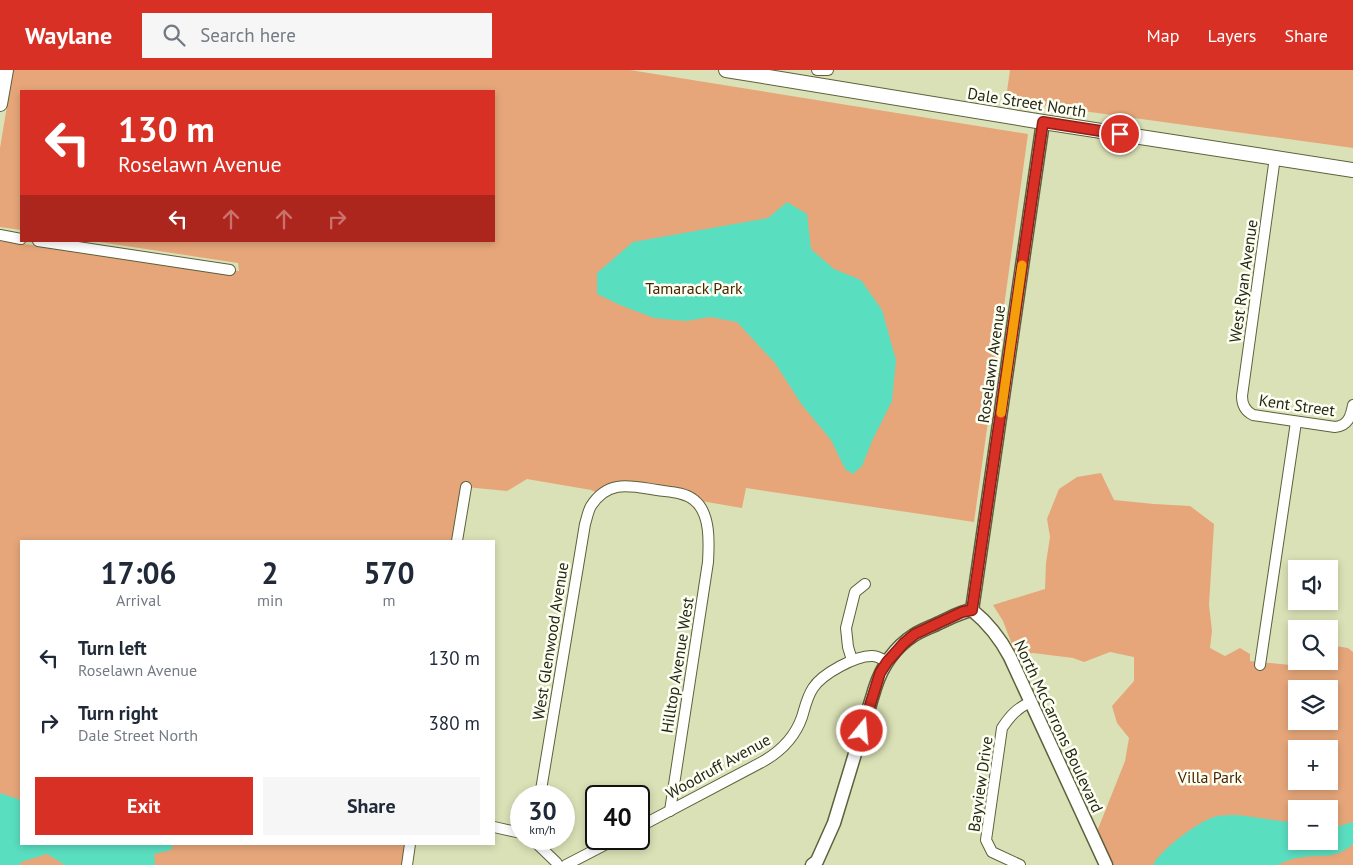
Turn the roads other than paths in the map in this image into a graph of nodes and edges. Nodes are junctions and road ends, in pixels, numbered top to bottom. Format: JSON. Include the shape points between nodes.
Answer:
{"nodes":[{"id":1,"x":6,"y":70,"type":"edge"},
{"id":2,"x":726,"y":70,"type":"edge"},
{"id":3,"x":817,"y":70,"type":"edge"},
{"id":4,"x":828,"y":70,"type":"edge"},
{"id":5,"x":772,"y":74,"type":"edge"},
{"id":6,"x":0,"y":104,"type":"edge"},
{"id":7,"x":1043,"y":122,"type":"junction"},
{"id":8,"x":1275,"y":157,"type":"junction"},
{"id":9,"x":1353,"y":170,"type":"edge"},
{"id":10,"x":0,"y":235,"type":"edge"},
{"id":11,"x":20,"y":238,"type":"edge"},
{"id":12,"x":45,"y":242,"type":"edge"},
{"id":13,"x":230,"y":270,"type":"dead end"},
{"id":14,"x":1353,"y":405,"type":"edge"},
{"id":15,"x":1245,"y":409,"type":"joint"},
{"id":16,"x":1296,"y":422,"type":"junction"},
{"id":17,"x":466,"y":487,"type":"dead end"},
{"id":18,"x":707,"y":524,"type":"joint"},
{"id":19,"x":457,"y":540,"type":"edge"},
{"id":20,"x":865,"y":584,"type":"dead end"},
{"id":21,"x":972,"y":610,"type":"junction"},
{"id":22,"x":852,"y":660,"type":"junction"},
{"id":23,"x":887,"y":662,"type":"junction"},
{"id":24,"x":1260,"y":665,"type":"dead end"},
{"id":25,"x":1032,"y":702,"type":"junction"},
{"id":26,"x":542,"y":785,"type":"edge"},
{"id":27,"x":670,"y":811,"type":"junction"},
{"id":28,"x":650,"y":821,"type":"edge"},
{"id":29,"x":495,"y":827,"type":"edge"},
{"id":30,"x":510,"y":831,"type":"edge"},
{"id":31,"x":410,"y":845,"type":"edge"},
{"id":32,"x":544,"y":850,"type":"edge"},
{"id":33,"x":595,"y":850,"type":"edge"},
{"id":34,"x":407,"y":865,"type":"edge"},
{"id":35,"x":558,"y":865,"type":"edge"},
{"id":36,"x":566,"y":865,"type":"edge"},
{"id":37,"x":812,"y":865,"type":"edge"},
{"id":38,"x":1020,"y":865,"type":"edge"},
{"id":39,"x":1106,"y":865,"type":"edge"}],
"edges":[{"from":1,"to":6,"type":"main road"},
{"from":2,"to":5,"type":"main road","name":"Dale Street North"},
{"from":3,"to":4,"type":"street"},
{"from":5,"to":7,"type":"main road","name":"Dale Street North"},
{"from":7,"to":8,"type":"main road","name":"Dale Street North"},
{"from":7,"to":21,"type":"street","name":"Roselawn Avenue"},
{"from":8,"to":9,"type":"main road","name":"Dale Street North"},
{"from":8,"to":15,"type":"street","name":"West Ryan Avenue","via":[[1242,396]]},
{"from":10,"to":11,"type":"street"},
{"from":12,"to":13,"type":"street"},
{"from":14,"to":16,"type":"street","name":"Kent Street","via":[[1352,415],[1340,427]]},
{"from":15,"to":16,"type":"street","name":"Kent Street","via":[[1253,415]]},
{"from":16,"to":24,"type":"street"},
{"from":17,"to":19,"type":"street"},
{"from":18,"to":26,"type":"street","name":"West Glenwood Avenue","via":[[695,500],[680,493],[624,485],[600,494],[590,507]]},
{"from":18,"to":27,"type":"street","name":"Hilltop Avenue West","via":[[708,562]]},
{"from":20,"to":22,"type":"street","via":[[855,592],[846,628]]},
{"from":21,"to":23,"type":"street","via":[[915,634]]},
{"from":21,"to":25,"type":"street","name":"North McCarrons Boulevard","via":[[1001,641]]},
{"from":22,"to":23,"type":"street","name":"Woodruff Avenue","via":[[874,655]]},
{"from":22,"to":27,"type":"street","name":"Woodruff Avenue","via":[[828,673],[813,687],[796,730],[780,750]]},
{"from":23,"to":37,"type":"street","via":[[875,688],[834,823],[817,861]]},
{"from":25,"to":38,"type":"street","name":"Bayview Drive","via":[[1010,716],[1002,728],[986,840],[992,852]]},
{"from":25,"to":39,"type":"street","name":"North McCarrons Boulevard"},
{"from":27,"to":28,"type":"street","name":"Woodruff Avenue"},
{"from":29,"to":30,"type":"street"},
{"from":31,"to":34,"type":"street"},
{"from":32,"to":35,"type":"street"},
{"from":33,"to":36,"type":"street"}]}
